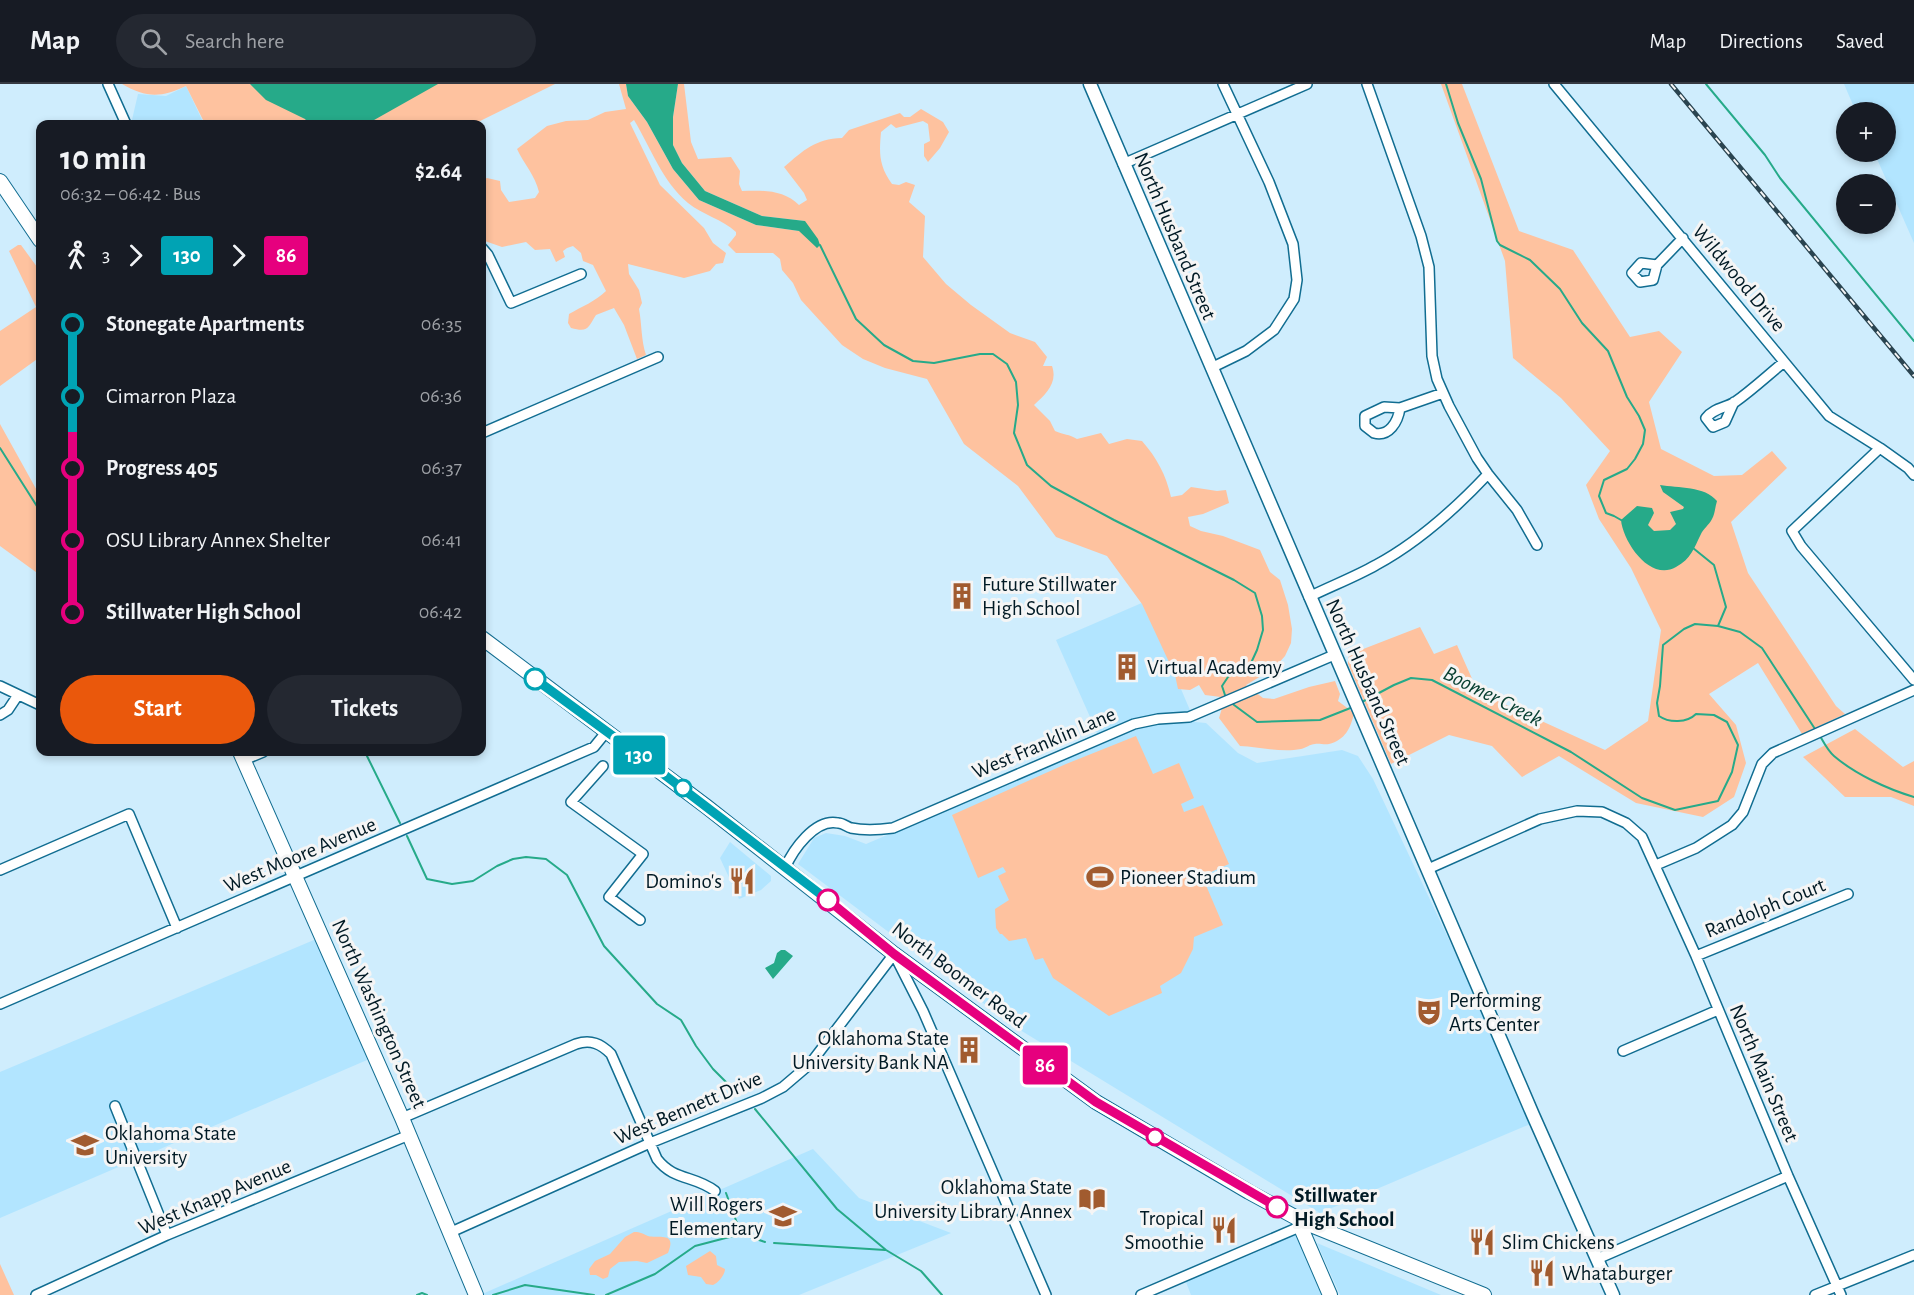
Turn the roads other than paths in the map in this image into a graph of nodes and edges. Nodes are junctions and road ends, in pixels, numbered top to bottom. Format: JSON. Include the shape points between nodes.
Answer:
{"nodes":[{"id":1,"x":108,"y":84,"type":"edge"},
{"id":2,"x":1090,"y":84,"type":"edge"},
{"id":3,"x":1224,"y":84,"type":"edge"},
{"id":4,"x":1306,"y":84,"type":"edge"},
{"id":5,"x":1366,"y":84,"type":"edge"},
{"id":6,"x":1554,"y":84,"type":"edge"},
{"id":7,"x":1237,"y":114,"type":"junction"},
{"id":8,"x":124,"y":120,"type":"edge"},
{"id":9,"x":1123,"y":164,"type":"junction"},
{"id":10,"x":0,"y":181,"type":"edge"},
{"id":11,"x":36,"y":234,"type":"edge"},
{"id":12,"x":1683,"y":238,"type":"junction"},
{"id":13,"x":486,"y":253,"type":"edge"},
{"id":14,"x":1658,"y":265,"type":"dead end"},
{"id":15,"x":580,"y":274,"type":"dead end"},
{"id":16,"x":658,"y":357,"type":"dead end"},
{"id":17,"x":1785,"y":362,"type":"junction"},
{"id":18,"x":1210,"y":368,"type":"junction"},
{"id":19,"x":1443,"y":393,"type":"junction"},
{"id":20,"x":1734,"y":402,"type":"dead end"},
{"id":21,"x":1400,"y":408,"type":"dead end"},
{"id":22,"x":486,"y":431,"type":"edge"},
{"id":23,"x":1880,"y":448,"type":"junction"},
{"id":24,"x":1488,"y":474,"type":"junction"},
{"id":25,"x":1914,"y":475,"type":"edge"},
{"id":26,"x":1537,"y":545,"type":"dead end"},
{"id":27,"x":1309,"y":597,"type":"junction"},
{"id":28,"x":486,"y":643,"type":"edge"},
{"id":29,"x":1334,"y":655,"type":"junction"},
{"id":30,"x":1914,"y":680,"type":"edge"},
{"id":31,"x":0,"y":686,"type":"edge"},
{"id":32,"x":1914,"y":690,"type":"edge"},
{"id":33,"x":18,"y":695,"type":"junction"},
{"id":34,"x":36,"y":703,"type":"edge"},
{"id":35,"x":0,"y":715,"type":"edge"},
{"id":36,"x":607,"y":731,"type":"junction"},
{"id":37,"x":242,"y":756,"type":"edge"},
{"id":38,"x":603,"y":766,"type":"dead end"},
{"id":39,"x":1656,"y":865,"type":"junction"},
{"id":40,"x":785,"y":868,"type":"junction"},
{"id":41,"x":1428,"y":869,"type":"junction"},
{"id":42,"x":0,"y":870,"type":"edge"},
{"id":43,"x":295,"y":877,"type":"junction"},
{"id":44,"x":1848,"y":894,"type":"dead end"},
{"id":45,"x":640,"y":920,"type":"dead end"},
{"id":46,"x":177,"y":928,"type":"junction"},
{"id":47,"x":894,"y":954,"type":"junction"},
{"id":48,"x":1696,"y":956,"type":"junction"},
{"id":49,"x":0,"y":1004,"type":"edge"},
{"id":50,"x":1718,"y":1010,"type":"junction"},
{"id":51,"x":1623,"y":1052,"type":"dead end"},
{"id":52,"x":115,"y":1106,"type":"dead end"},
{"id":53,"x":402,"y":1118,"type":"junction"},
{"id":54,"x":409,"y":1135,"type":"junction"},
{"id":55,"x":650,"y":1143,"type":"junction"},
{"id":56,"x":1788,"y":1176,"type":"junction"},
{"id":57,"x":715,"y":1191,"type":"dead end"},
{"id":58,"x":1304,"y":1226,"type":"junction"},
{"id":59,"x":449,"y":1233,"type":"junction"},
{"id":60,"x":167,"y":1235,"type":"junction"},
{"id":61,"x":1914,"y":1255,"type":"edge"},
{"id":62,"x":1597,"y":1259,"type":"junction"},
{"id":63,"x":1839,"y":1290,"type":"edge"},
{"id":64,"x":36,"y":1295,"type":"edge"},
{"id":65,"x":476,"y":1295,"type":"edge"},
{"id":66,"x":1046,"y":1295,"type":"edge"},
{"id":67,"x":1141,"y":1295,"type":"edge"},
{"id":68,"x":1330,"y":1295,"type":"edge"},
{"id":69,"x":1484,"y":1295,"type":"edge"},
{"id":70,"x":1613,"y":1295,"type":"edge"},
{"id":71,"x":1815,"y":1295,"type":"edge"}],
"edges":[{"from":1,"to":8,"type":"street"},
{"from":2,"to":9,"type":"street","name":"North Husband Street"},
{"from":3,"to":7,"type":"street"},
{"from":4,"to":7,"type":"street"},
{"from":5,"to":19,"type":"street","via":[[1427,257],[1432,357]]},
{"from":6,"to":12,"type":"street","name":"Wildwood Drive"},
{"from":7,"to":9,"type":"street"},
{"from":7,"to":18,"type":"street","via":[[1293,244],[1297,280],[1294,299],[1274,330],[1246,351]]},
{"from":9,"to":18,"type":"street","name":"North Husband Street"},
{"from":10,"to":11,"type":"main road"},
{"from":12,"to":14,"type":"street"},
{"from":12,"to":17,"type":"street","name":"Wildwood Drive"},
{"from":13,"to":15,"type":"street","via":[[512,303]]},
{"from":16,"to":22,"type":"street"},
{"from":17,"to":20,"type":"street"},
{"from":17,"to":23,"type":"street","name":"Wildwood Drive","via":[[1829,416]]},
{"from":18,"to":27,"type":"street","name":"North Husband Street"},
{"from":19,"to":21,"type":"street"},
{"from":19,"to":24,"type":"street"},
{"from":23,"to":25,"type":"street","name":"Wildwood Drive"},
{"from":23,"to":30,"type":"street","via":[[1792,531]]},
{"from":24,"to":26,"type":"street","via":[[1517,510]]},
{"from":24,"to":27,"type":"street","via":[[1468,496],[1377,565]]},
{"from":27,"to":29,"type":"street","name":"North Husband Street"},
{"from":28,"to":36,"type":"main road","name":"North Boomer Road"},
{"from":29,"to":40,"type":"street","name":"West Franklin Lane","via":[[1189,717],[1134,724],[893,828],[874,831],[837,822],[825,825],[812,831]]},
{"from":29,"to":41,"type":"street","name":"North Husband Street"},
{"from":31,"to":33,"type":"street"},
{"from":32,"to":39,"type":"street","via":[[1773,753],[1762,764],[1743,812],[1732,825],[1696,848]]},
{"from":33,"to":34,"type":"street"},
{"from":33,"to":35,"type":"street"},
{"from":36,"to":40,"type":"main road","name":"North Boomer Road"},
{"from":36,"to":43,"type":"street","name":"West Moore Avenue","via":[[594,747]]},
{"from":37,"to":43,"type":"main road","name":"North Washington Street"},
{"from":38,"to":45,"type":"street","via":[[571,802],[643,854],[609,897]]},
{"from":39,"to":41,"type":"street","name":"North Main Street","via":[[1642,837],[1626,823],[1602,812],[1577,811],[1540,819]]},
{"from":39,"to":48,"type":"street","name":"North Main Street"},
{"from":40,"to":47,"type":"main road","name":"North Boomer Road"},
{"from":41,"to":62,"type":"street","name":"North Husband Street"},
{"from":42,"to":46,"type":"street","via":[[129,814]]},
{"from":43,"to":46,"type":"street","name":"West Moore Avenue"},
{"from":43,"to":53,"type":"main road","name":"North Washington Street"},
{"from":44,"to":48,"type":"street","name":"Randolph Court"},
{"from":46,"to":49,"type":"street","name":"West Moore Avenue"},
{"from":47,"to":55,"type":"street","name":"West Bennett Drive","via":[[810,1064],[783,1087]]},
{"from":47,"to":58,"type":"main road","name":"North Boomer Road","via":[[1096,1102]]},
{"from":47,"to":66,"type":"street","via":[[923,1011]]},
{"from":48,"to":50,"type":"street","name":"North Main Street"},
{"from":50,"to":51,"type":"street"},
{"from":50,"to":56,"type":"street","name":"North Main Street"},
{"from":52,"to":60,"type":"street"},
{"from":53,"to":54,"type":"main road","name":"North Washington Street"},
{"from":53,"to":55,"type":"street","via":[[576,1044],[593,1042],[610,1054]]},
{"from":54,"to":59,"type":"main road","name":"North Washington Street"},
{"from":54,"to":60,"type":"street","name":"West Knapp Avenue"},
{"from":55,"to":57,"type":"street","via":[[657,1159],[670,1172],[700,1181]]},
{"from":55,"to":59,"type":"street","name":"West Bennett Drive"},
{"from":56,"to":62,"type":"street"},
{"from":56,"to":63,"type":"street","name":"North Main Street"},
{"from":58,"to":67,"type":"street"},
{"from":58,"to":68,"type":"main road"},
{"from":58,"to":69,"type":"main road","name":"North Boomer Road"},
{"from":59,"to":65,"type":"main road","name":"North Washington Street"},
{"from":60,"to":64,"type":"street","name":"West Knapp Avenue"},
{"from":61,"to":63,"type":"street"},
{"from":62,"to":70,"type":"street","name":"North Husband Street"},
{"from":63,"to":71,"type":"street"}]}
